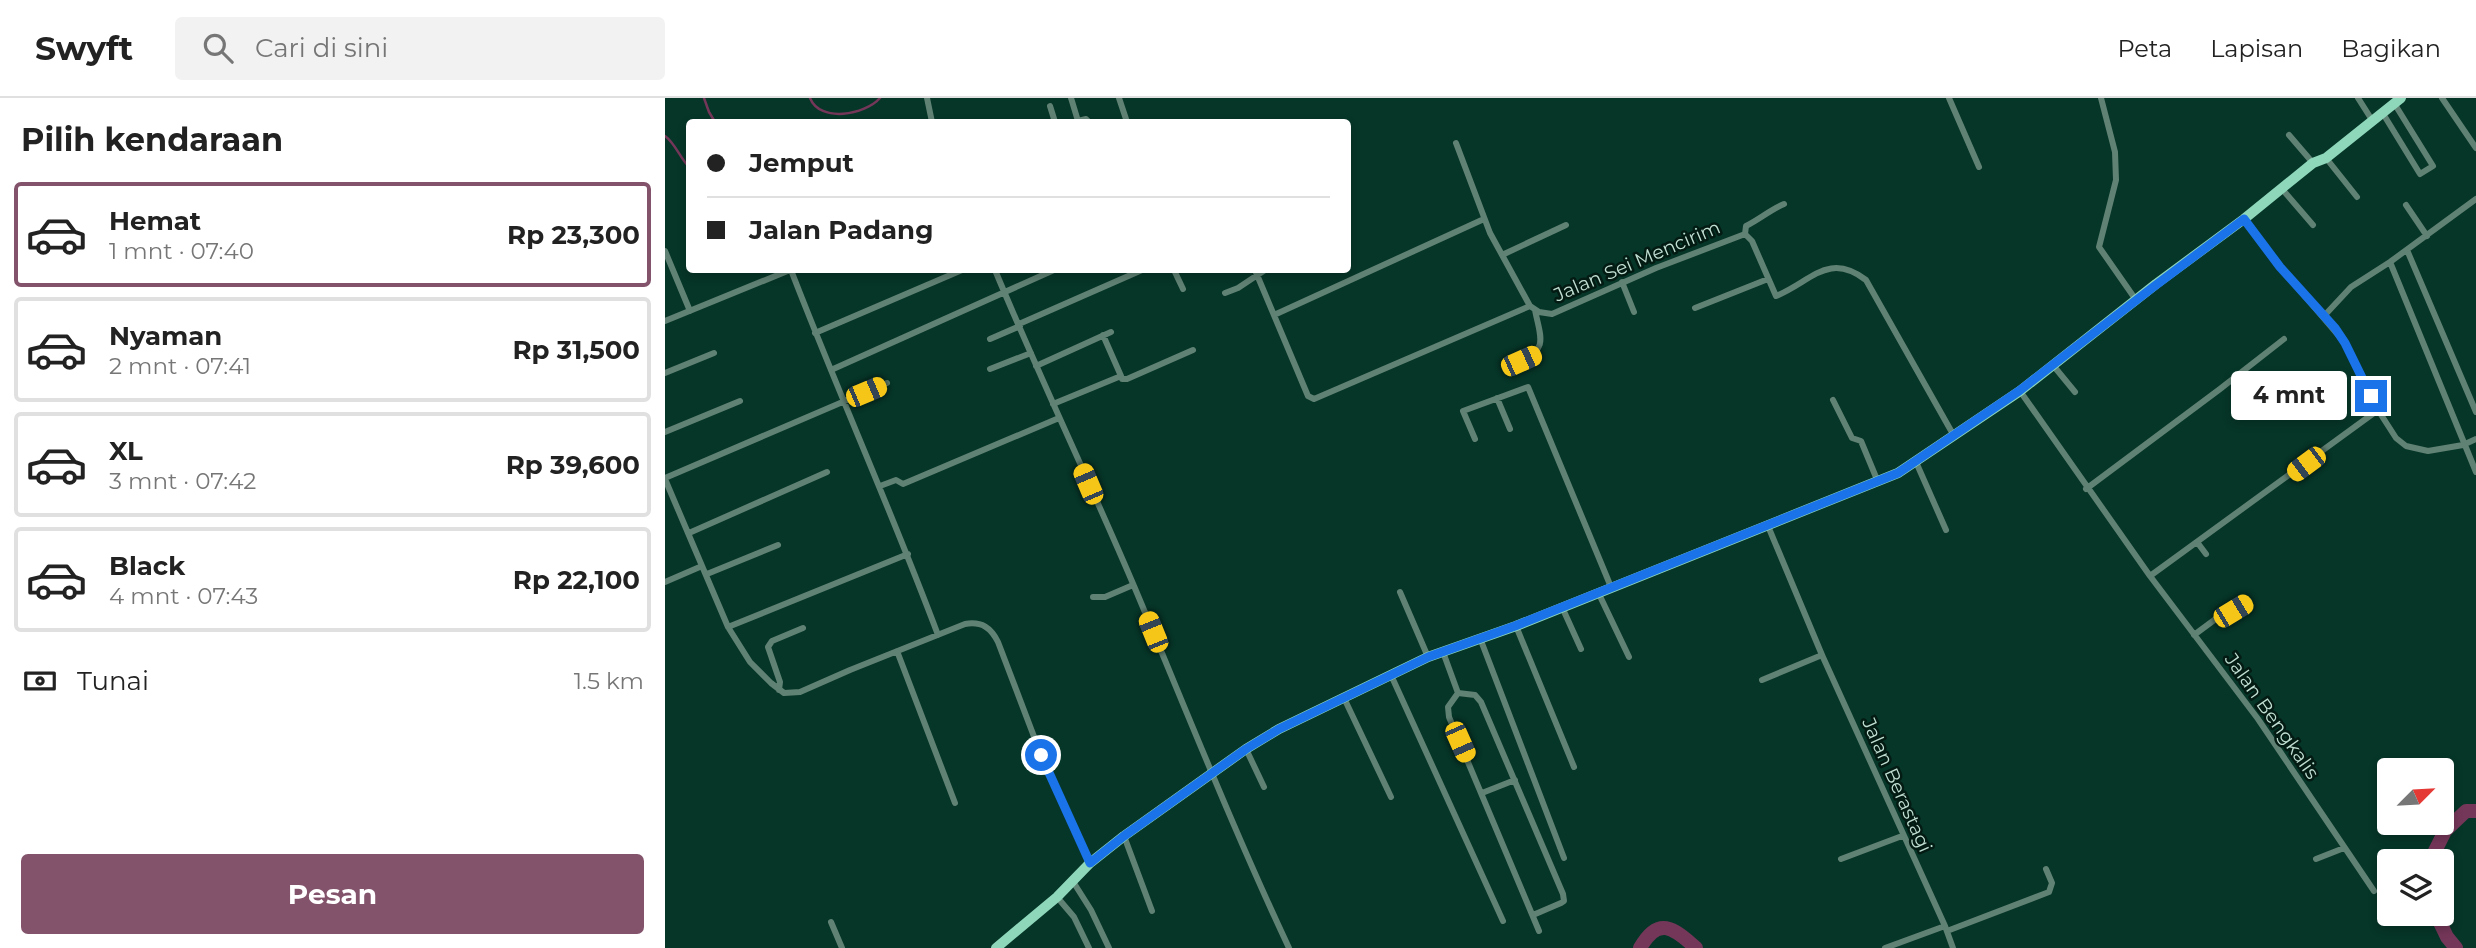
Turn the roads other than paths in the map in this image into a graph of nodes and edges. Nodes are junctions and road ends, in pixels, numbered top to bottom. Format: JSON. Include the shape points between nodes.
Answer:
{"nodes":[{"id":1,"x":927,"y":98,"type":"edge"},
{"id":2,"x":1071,"y":98,"type":"edge"},
{"id":3,"x":1119,"y":98,"type":"edge"},
{"id":4,"x":1949,"y":98,"type":"edge"},
{"id":5,"x":2101,"y":98,"type":"edge"},
{"id":6,"x":2358,"y":98,"type":"edge"},
{"id":7,"x":2442,"y":98,"type":"edge"},
{"id":8,"x":2397,"y":101,"type":"edge"},
{"id":9,"x":1050,"y":106,"type":"dead end"},
{"id":10,"x":2382,"y":112,"type":"junction"},
{"id":11,"x":931,"y":119,"type":"edge"},
{"id":12,"x":1054,"y":119,"type":"edge"},
{"id":13,"x":1074,"y":119,"type":"edge"},
{"id":14,"x":1125,"y":119,"type":"edge"},
{"id":15,"x":2372,"y":120,"type":"junction"},
{"id":16,"x":2289,"y":135,"type":"dead end"},
{"id":17,"x":1456,"y":143,"type":"dead end"},
{"id":18,"x":2476,"y":148,"type":"edge"},
{"id":19,"x":2326,"y":158,"type":"junction"},
{"id":20,"x":2313,"y":163,"type":"junction"},
{"id":21,"x":1979,"y":167,"type":"dead end"},
{"id":22,"x":2282,"y":189,"type":"junction"},
{"id":23,"x":2357,"y":197,"type":"dead end"},
{"id":24,"x":2476,"y":199,"type":"edge"},
{"id":25,"x":1784,"y":204,"type":"dead end"},
{"id":26,"x":2406,"y":205,"type":"dead end"},
{"id":27,"x":1484,"y":219,"type":"junction"},
{"id":28,"x":2244,"y":219,"type":"junction"},
{"id":29,"x":1566,"y":225,"type":"dead end"},
{"id":30,"x":2313,"y":225,"type":"dead end"},
{"id":31,"x":1745,"y":234,"type":"junction"},
{"id":32,"x":2427,"y":236,"type":"junction"},
{"id":33,"x":2407,"y":250,"type":"junction"},
{"id":34,"x":665,"y":251,"type":"edge"},
{"id":35,"x":1502,"y":255,"type":"junction"},
{"id":36,"x":2390,"y":262,"type":"junction"},
{"id":37,"x":784,"y":273,"type":"edge"},
{"id":38,"x":792,"y":273,"type":"edge"},
{"id":39,"x":955,"y":273,"type":"edge"},
{"id":40,"x":996,"y":273,"type":"edge"},
{"id":41,"x":1047,"y":273,"type":"edge"},
{"id":42,"x":1135,"y":273,"type":"edge"},
{"id":43,"x":1175,"y":273,"type":"edge"},
{"id":44,"x":1255,"y":273,"type":"edge"},
{"id":45,"x":1256,"y":273,"type":"edge"},
{"id":46,"x":1768,"y":279,"type":"junction"},
{"id":47,"x":1622,"y":282,"type":"junction"},
{"id":48,"x":1183,"y":289,"type":"dead end"},
{"id":49,"x":1005,"y":292,"type":"junction"},
{"id":50,"x":1225,"y":293,"type":"dead end"},
{"id":51,"x":2136,"y":300,"type":"junction"},
{"id":52,"x":1533,"y":308,"type":"junction"},
{"id":53,"x":1695,"y":308,"type":"dead end"},
{"id":54,"x":690,"y":311,"type":"junction"},
{"id":55,"x":1634,"y":312,"type":"dead end"},
{"id":56,"x":1274,"y":315,"type":"junction"},
{"id":57,"x":2324,"y":316,"type":"junction"},
{"id":58,"x":665,"y":321,"type":"edge"},
{"id":59,"x":1019,"y":325,"type":"junction"},
{"id":60,"x":815,"y":334,"type":"junction"},
{"id":61,"x":2284,"y":339,"type":"dead end"},
{"id":62,"x":990,"y":340,"type":"dead end"},
{"id":63,"x":1193,"y":350,"type":"dead end"},
{"id":64,"x":714,"y":353,"type":"dead end"},
{"id":65,"x":1031,"y":354,"type":"junction"},
{"id":66,"x":1521,"y":361,"type":"dead end"},
{"id":67,"x":2053,"y":364,"type":"junction"},
{"id":68,"x":1037,"y":366,"type":"junction"},
{"id":69,"x":990,"y":369,"type":"dead end"},
{"id":70,"x":831,"y":370,"type":"junction"},
{"id":71,"x":665,"y":373,"type":"edge"},
{"id":72,"x":1121,"y":376,"type":"junction"},
{"id":73,"x":887,"y":383,"type":"dead end"},
{"id":74,"x":2019,"y":391,"type":"junction"},
{"id":75,"x":2075,"y":392,"type":"dead end"},
{"id":76,"x":1497,"y":398,"type":"junction"},
{"id":77,"x":1833,"y":400,"type":"dead end"},
{"id":78,"x":740,"y":401,"type":"dead end"},
{"id":79,"x":845,"y":401,"type":"junction"},
{"id":80,"x":1053,"y":404,"type":"junction"},
{"id":81,"x":2378,"y":410,"type":"junction"},
{"id":82,"x":2476,"y":412,"type":"edge"},
{"id":83,"x":1059,"y":418,"type":"junction"},
{"id":84,"x":1510,"y":429,"type":"dead end"},
{"id":85,"x":665,"y":432,"type":"edge"},
{"id":86,"x":1954,"y":436,"type":"junction"},
{"id":87,"x":1475,"y":439,"type":"dead end"},
{"id":88,"x":2476,"y":439,"type":"edge"},
{"id":89,"x":2463,"y":445,"type":"junction"},
{"id":90,"x":1916,"y":461,"type":"junction"},
{"id":91,"x":827,"y":472,"type":"dead end"},
{"id":92,"x":2476,"y":472,"type":"edge"},
{"id":93,"x":665,"y":478,"type":"edge"},
{"id":94,"x":1878,"y":482,"type":"junction"},
{"id":95,"x":880,"y":486,"type":"junction"},
{"id":96,"x":2087,"y":489,"type":"junction"},
{"id":97,"x":1768,"y":526,"type":"junction"},
{"id":98,"x":1946,"y":530,"type":"dead end"},
{"id":99,"x":689,"y":533,"type":"junction"},
{"id":100,"x":2197,"y":542,"type":"junction"},
{"id":101,"x":778,"y":545,"type":"dead end"},
{"id":102,"x":908,"y":554,"type":"junction"},
{"id":103,"x":2206,"y":554,"type":"dead end"},
{"id":104,"x":702,"y":566,"type":"junction"},
{"id":105,"x":707,"y":574,"type":"junction"},
{"id":106,"x":2150,"y":576,"type":"junction"},
{"id":107,"x":665,"y":582,"type":"edge"},
{"id":108,"x":1133,"y":585,"type":"junction"},
{"id":109,"x":1611,"y":587,"type":"junction"},
{"id":110,"x":1400,"y":592,"type":"dead end"},
{"id":111,"x":1598,"y":592,"type":"junction"},
{"id":112,"x":1093,"y":597,"type":"dead end"},
{"id":113,"x":2249,"y":601,"type":"dead end"},
{"id":114,"x":1562,"y":607,"type":"junction"},
{"id":115,"x":1515,"y":626,"type":"junction"},
{"id":116,"x":728,"y":627,"type":"junction"},
{"id":117,"x":803,"y":628,"type":"dead end"},
{"id":118,"x":938,"y":635,"type":"junction"},
{"id":119,"x":2194,"y":635,"type":"junction"},
{"id":120,"x":1480,"y":638,"type":"junction"},
{"id":121,"x":1581,"y":649,"type":"dead end"},
{"id":122,"x":897,"y":651,"type":"junction"},
{"id":123,"x":1443,"y":652,"type":"junction"},
{"id":124,"x":1822,"y":655,"type":"junction"},
{"id":125,"x":1428,"y":657,"type":"junction"},
{"id":126,"x":1629,"y":657,"type":"dead end"},
{"id":127,"x":1391,"y":675,"type":"junction"},
{"id":128,"x":1762,"y":680,"type":"dead end"},
{"id":129,"x":779,"y":690,"type":"junction"},
{"id":130,"x":1458,"y":693,"type":"junction"},
{"id":131,"x":1344,"y":698,"type":"junction"},
{"id":132,"x":1246,"y":749,"type":"junction"},
{"id":133,"x":1574,"y":767,"type":"dead end"},
{"id":134,"x":1211,"y":773,"type":"junction"},
{"id":135,"x":1515,"y":780,"type":"junction"},
{"id":136,"x":1264,"y":787,"type":"dead end"},
{"id":137,"x":1482,"y":793,"type":"junction"},
{"id":138,"x":1391,"y":797,"type":"dead end"},
{"id":139,"x":955,"y":803,"type":"dead end"},
{"id":140,"x":1124,"y":836,"type":"junction"},
{"id":141,"x":1902,"y":836,"type":"junction"},
{"id":142,"x":2344,"y":848,"type":"junction"},
{"id":143,"x":1564,"y":858,"type":"dead end"},
{"id":144,"x":1841,"y":859,"type":"dead end"},
{"id":145,"x":2316,"y":859,"type":"dead end"},
{"id":146,"x":1090,"y":863,"type":"junction"},
{"id":147,"x":2046,"y":869,"type":"dead end"},
{"id":148,"x":1072,"y":880,"type":"junction"},
{"id":149,"x":2374,"y":891,"type":"dead end"},
{"id":150,"x":1057,"y":897,"type":"junction"},
{"id":151,"x":1152,"y":911,"type":"dead end"},
{"id":152,"x":1533,"y":915,"type":"junction"},
{"id":153,"x":1503,"y":921,"type":"dead end"},
{"id":154,"x":831,"y":922,"type":"dead end"},
{"id":155,"x":1946,"y":929,"type":"junction"},
{"id":156,"x":1539,"y":931,"type":"dead end"},
{"id":157,"x":842,"y":948,"type":"edge"},
{"id":158,"x":996,"y":948,"type":"edge"},
{"id":159,"x":1089,"y":948,"type":"edge"},
{"id":160,"x":1108,"y":948,"type":"edge"},
{"id":161,"x":1289,"y":948,"type":"edge"},
{"id":162,"x":1885,"y":948,"type":"edge"},
{"id":163,"x":1952,"y":948,"type":"edge"}],
"edges":[{"from":1,"to":11,"type":"street"},
{"from":2,"to":13,"type":"street"},
{"from":3,"to":14,"type":"street"},
{"from":4,"to":21,"type":"street"},
{"from":5,"to":51,"type":"street","via":[[2115,152],[2116,180],[2099,247]]},
{"from":6,"to":15,"type":"street"},
{"from":7,"to":18,"type":"street"},
{"from":8,"to":10,"type":"main road"},
{"from":8,"to":10,"type":"street","via":[[2433,166],[2420,174]]},
{"from":9,"to":12,"type":"street"},
{"from":10,"to":15,"type":"main road"},
{"from":15,"to":19,"type":"main road"},
{"from":16,"to":20,"type":"street"},
{"from":17,"to":27,"type":"street"},
{"from":19,"to":20,"type":"main road"},
{"from":19,"to":23,"type":"street"},
{"from":20,"to":22,"type":"main road"},
{"from":22,"to":28,"type":"main road"},
{"from":22,"to":30,"type":"street"},
{"from":24,"to":32,"type":"street","via":[[2449,224]]},
{"from":25,"to":31,"type":"street","via":[[1746,226]]},
{"from":26,"to":32,"type":"street"},
{"from":27,"to":35,"type":"street"},
{"from":27,"to":56,"type":"street"},
{"from":28,"to":51,"type":"main road"},
{"from":28,"to":57,"type":"street"},
{"from":29,"to":35,"type":"street"},
{"from":31,"to":46,"type":"street","name":"Jalan Sei Mencirim"},
{"from":31,"to":47,"type":"street","name":"Jalan Sei Mencirim"},
{"from":32,"to":33,"type":"street"},
{"from":33,"to":36,"type":"street"},
{"from":33,"to":82,"type":"street"},
{"from":34,"to":54,"type":"street"},
{"from":35,"to":52,"type":"street"},
{"from":36,"to":57,"type":"street","via":[[2351,287]]},
{"from":36,"to":89,"type":"street"},
{"from":37,"to":54,"type":"street"},
{"from":38,"to":60,"type":"street"},
{"from":39,"to":60,"type":"street"},
{"from":40,"to":49,"type":"street"},
{"from":41,"to":49,"type":"street"},
{"from":42,"to":59,"type":"street"},
{"from":43,"to":48,"type":"street"},
{"from":44,"to":50,"type":"street","via":[[1247,283]]},
{"from":45,"to":56,"type":"street","name":"Jalan Sei Mencirim"},
{"from":46,"to":53,"type":"street"},
{"from":46,"to":86,"type":"street","via":[[1776,296],[1832,268],[1852,270],[1866,280]]},
{"from":47,"to":52,"type":"street","name":"Jalan Sei Mencirim","via":[[1552,314]]},
{"from":47,"to":55,"type":"street"},
{"from":49,"to":59,"type":"street"},
{"from":49,"to":70,"type":"street"},
{"from":51,"to":67,"type":"main road"},
{"from":52,"to":56,"type":"street","name":"Jalan Sei Mencirim","via":[[1315,399],[1308,396]]},
{"from":52,"to":66,"type":"street","via":[[1540,346]]},
{"from":54,"to":58,"type":"street"},
{"from":57,"to":81,"type":"street","via":[[2345,343]]},
{"from":59,"to":62,"type":"street"},
{"from":59,"to":65,"type":"street"},
{"from":60,"to":70,"type":"street"},
{"from":61,"to":96,"type":"street"},
{"from":63,"to":72,"type":"street","via":[[1126,379]]},
{"from":64,"to":71,"type":"street"},
{"from":65,"to":68,"type":"street"},
{"from":65,"to":69,"type":"street"},
{"from":67,"to":74,"type":"main road"},
{"from":67,"to":75,"type":"street"},
{"from":68,"to":72,"type":"street","via":[[1107,333]]},
{"from":68,"to":80,"type":"street"},
{"from":70,"to":79,"type":"street"},
{"from":72,"to":80,"type":"street"},
{"from":73,"to":79,"type":"street"},
{"from":74,"to":86,"type":"main road"},
{"from":74,"to":96,"type":"street","name":"Jalan Bengkalis"},
{"from":76,"to":84,"type":"street"},
{"from":76,"to":87,"type":"street","via":[[1463,411]]},
{"from":76,"to":109,"type":"street","via":[[1528,387]]},
{"from":77,"to":94,"type":"street","via":[[1852,439],[1861,441]]},
{"from":78,"to":85,"type":"street"},
{"from":79,"to":93,"type":"street"},
{"from":79,"to":95,"type":"street"},
{"from":80,"to":83,"type":"street"},
{"from":81,"to":89,"type":"street","via":[[2396,439],[2406,446],[2428,451]]},
{"from":81,"to":100,"type":"street"},
{"from":83,"to":95,"type":"street","via":[[903,484],[896,480]]},
{"from":83,"to":108,"type":"street"},
{"from":86,"to":90,"type":"main road"},
{"from":88,"to":89,"type":"street"},
{"from":89,"to":92,"type":"street"},
{"from":90,"to":94,"type":"main road"},
{"from":90,"to":98,"type":"street"},
{"from":91,"to":99,"type":"street"},
{"from":93,"to":99,"type":"street"},
{"from":94,"to":97,"type":"main road"},
{"from":95,"to":102,"type":"street"},
{"from":96,"to":106,"type":"street","name":"Jalan Bengkalis"},
{"from":97,"to":109,"type":"main road"},
{"from":97,"to":124,"type":"street","name":"Jalan Berastagi"},
{"from":99,"to":104,"type":"street"},
{"from":100,"to":103,"type":"street"},
{"from":100,"to":106,"type":"street"},
{"from":101,"to":105,"type":"street"},
{"from":102,"to":116,"type":"street"},
{"from":102,"to":118,"type":"street"},
{"from":104,"to":105,"type":"street"},
{"from":104,"to":107,"type":"street"},
{"from":105,"to":116,"type":"street"},
{"from":106,"to":119,"type":"street","name":"Jalan Bengkalis"},
{"from":108,"to":112,"type":"street"},
{"from":108,"to":134,"type":"street"},
{"from":109,"to":111,"type":"main road"},
{"from":110,"to":125,"type":"street"},
{"from":111,"to":114,"type":"main road"},
{"from":111,"to":126,"type":"street"},
{"from":113,"to":119,"type":"street"},
{"from":114,"to":115,"type":"main road"},
{"from":114,"to":121,"type":"street"},
{"from":115,"to":120,"type":"main road"},
{"from":115,"to":133,"type":"street"},
{"from":116,"to":129,"type":"street","via":[[750,662]]},
{"from":117,"to":129,"type":"street","via":[[768,647]]},
{"from":118,"to":122,"type":"street"},
{"from":118,"to":146,"type":"street","via":[[974,622],[989,628]]},
{"from":119,"to":142,"type":"street","name":"Jalan Bengkalis"},
{"from":120,"to":123,"type":"main road"},
{"from":120,"to":143,"type":"street"},
{"from":122,"to":129,"type":"street","via":[[796,694]]},
{"from":122,"to":139,"type":"street"},
{"from":123,"to":125,"type":"main road"},
{"from":123,"to":130,"type":"street"},
{"from":124,"to":128,"type":"street"},
{"from":124,"to":141,"type":"street","name":"Jalan Berastagi"},
{"from":125,"to":127,"type":"main road"},
{"from":127,"to":131,"type":"main road"},
{"from":127,"to":153,"type":"street"},
{"from":130,"to":135,"type":"street","via":[[1475,695],[1481,702]]},
{"from":130,"to":137,"type":"street","via":[[1448,707],[1448,717]]},
{"from":131,"to":132,"type":"main road"},
{"from":131,"to":138,"type":"street"},
{"from":132,"to":134,"type":"main road"},
{"from":132,"to":136,"type":"street"},
{"from":134,"to":140,"type":"main road"},
{"from":134,"to":161,"type":"street"},
{"from":135,"to":137,"type":"street"},
{"from":135,"to":152,"type":"street","via":[[1564,898]]},
{"from":137,"to":152,"type":"street"},
{"from":140,"to":146,"type":"main road"},
{"from":140,"to":151,"type":"street"},
{"from":141,"to":144,"type":"street"},
{"from":141,"to":155,"type":"street","name":"Jalan Berastagi"},
{"from":142,"to":145,"type":"street"},
{"from":142,"to":149,"type":"street","name":"Jalan Bengkalis"},
{"from":146,"to":148,"type":"main road"},
{"from":147,"to":155,"type":"street","via":[[2052,883],[2049,892]]},
{"from":148,"to":150,"type":"main road"},
{"from":148,"to":160,"type":"street"},
{"from":150,"to":158,"type":"main road"},
{"from":150,"to":159,"type":"street","via":[[1074,917]]},
{"from":152,"to":156,"type":"street"},
{"from":154,"to":157,"type":"street"},
{"from":155,"to":162,"type":"street"},
{"from":155,"to":163,"type":"street","name":"Jalan Berastagi"}]}
